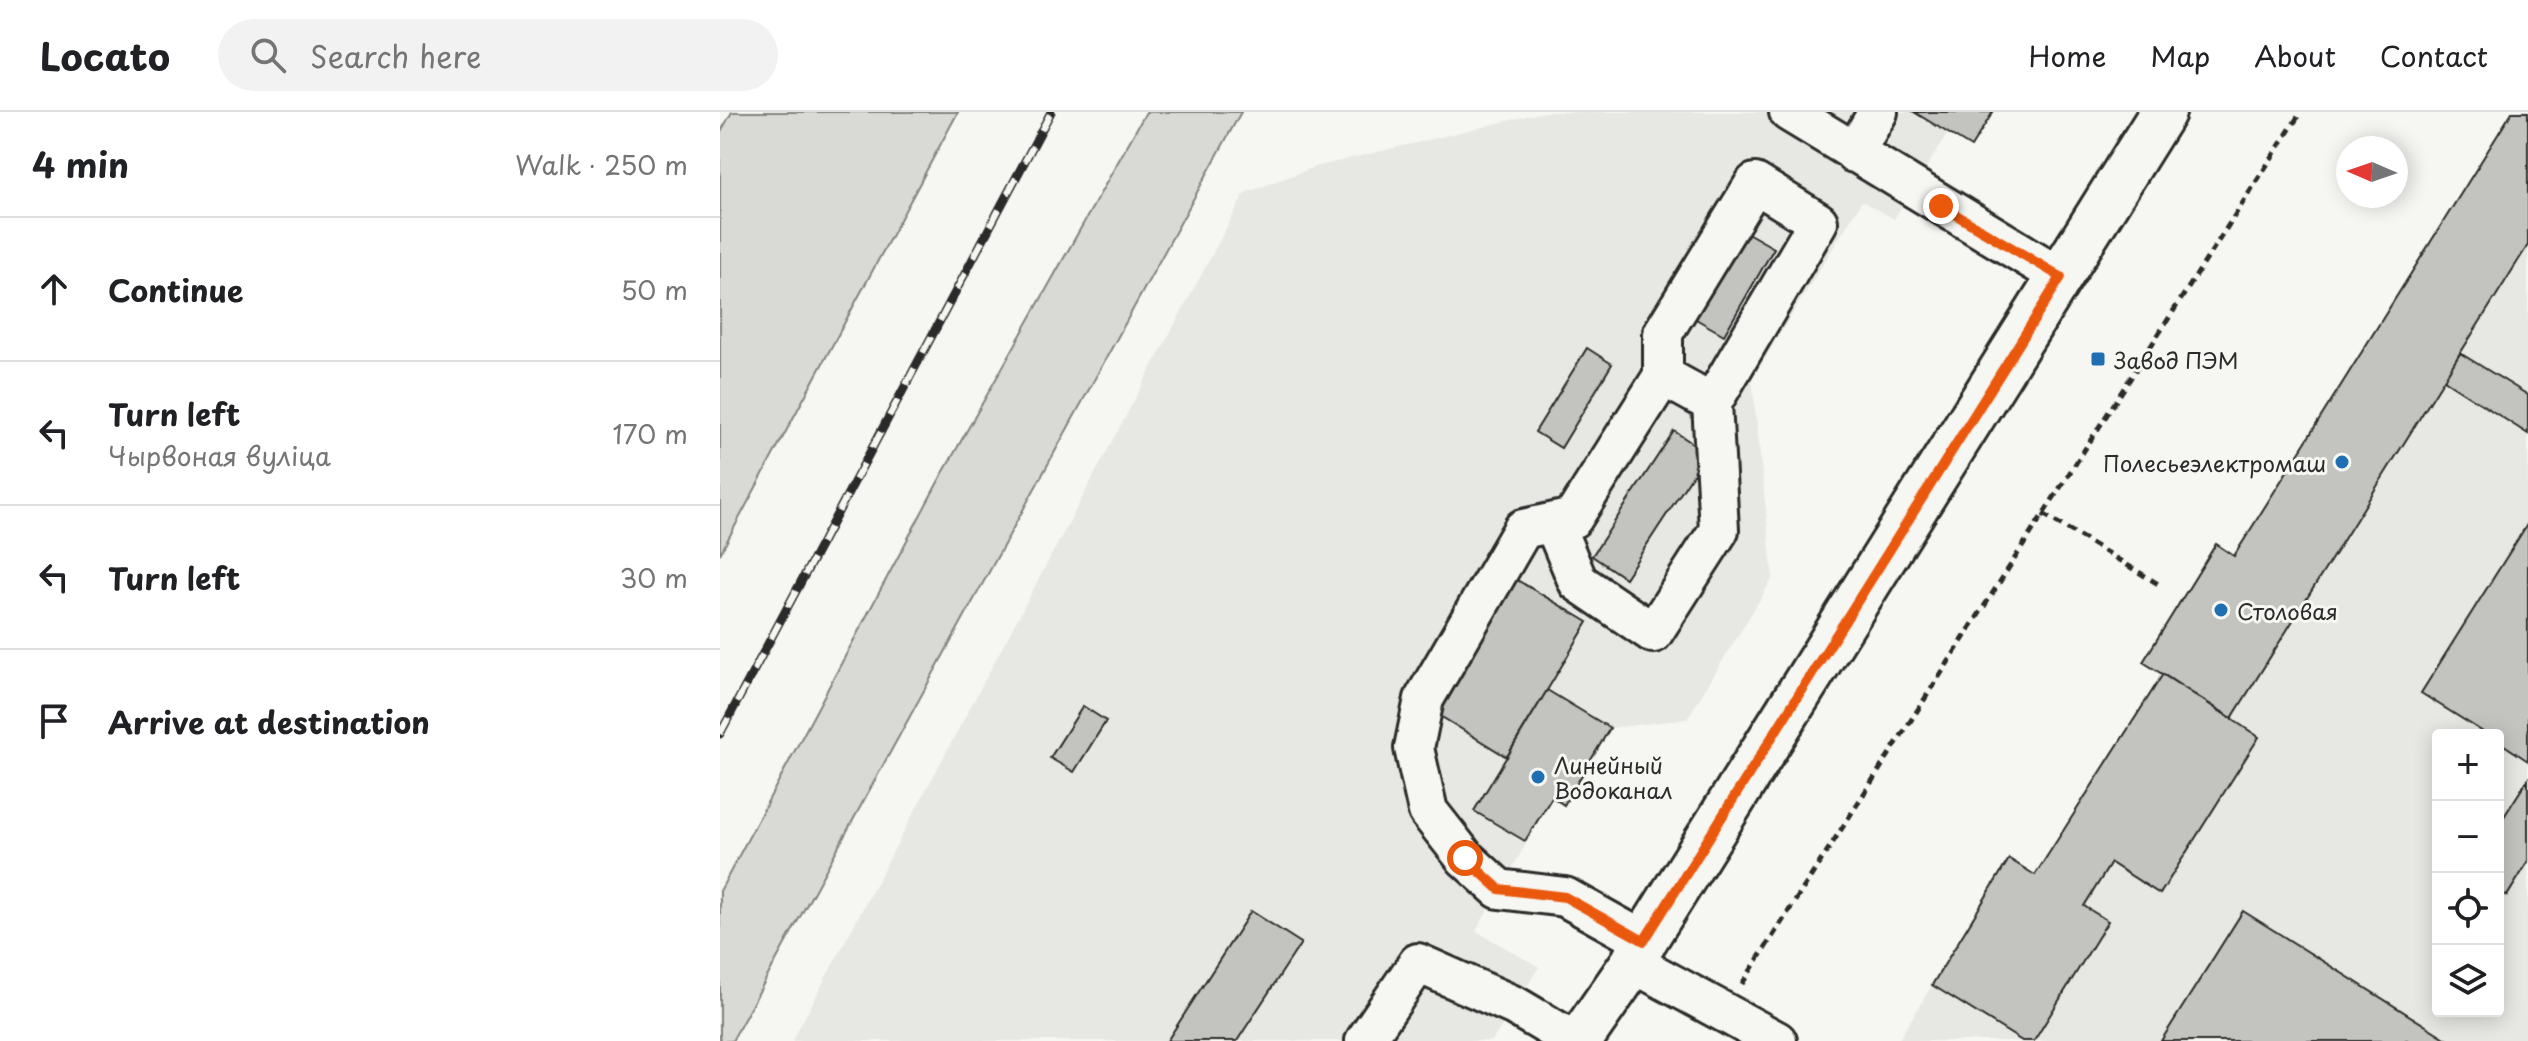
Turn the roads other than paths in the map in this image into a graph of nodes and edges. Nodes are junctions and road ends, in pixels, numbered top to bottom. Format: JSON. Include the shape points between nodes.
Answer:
{"nodes":[{"id":1,"x":1789,"y":112,"type":"edge"},
{"id":2,"x":1878,"y":112,"type":"edge"},
{"id":3,"x":2163,"y":112,"type":"edge"},
{"id":4,"x":1854,"y":153,"type":"junction"},
{"id":5,"x":2061,"y":277,"type":"junction"},
{"id":6,"x":1663,"y":376,"type":"junction"},
{"id":7,"x":1712,"y":403,"type":"junction"},
{"id":8,"x":1554,"y":524,"type":"junction"},
{"id":9,"x":1638,"y":952,"type":"junction"},
{"id":10,"x":1365,"y":1041,"type":"edge"},
{"id":11,"x":1577,"y":1041,"type":"edge"},
{"id":12,"x":1777,"y":1041,"type":"edge"}],
"edges":[{"from":1,"to":4,"type":"lane"},
{"from":2,"to":4,"type":"lane"},
{"from":3,"to":5,"type":"main road"},
{"from":4,"to":5,"type":"lane"},
{"from":5,"to":9,"type":"main road"},
{"from":6,"to":7,"type":"lane"},
{"from":6,"to":7,"type":"lane","via":[[1663,333],[1755,183],[1818,222]]},
{"from":6,"to":8,"type":"lane","via":[[1573,518]]},
{"from":7,"to":8,"type":"lane","via":[[1719,530],[1653,633],[1578,582]]},
{"from":8,"to":9,"type":"lane","via":[[1523,529],[1424,699],[1414,748],[1428,811],[1465,858],[1499,889],[1565,897]]},
{"from":9,"to":11,"type":"main road"},
{"from":9,"to":12,"type":"lane","via":[[1724,1012]]},
{"from":10,"to":11,"type":"lane","via":[[1418,963],[1515,1006]]}]}
